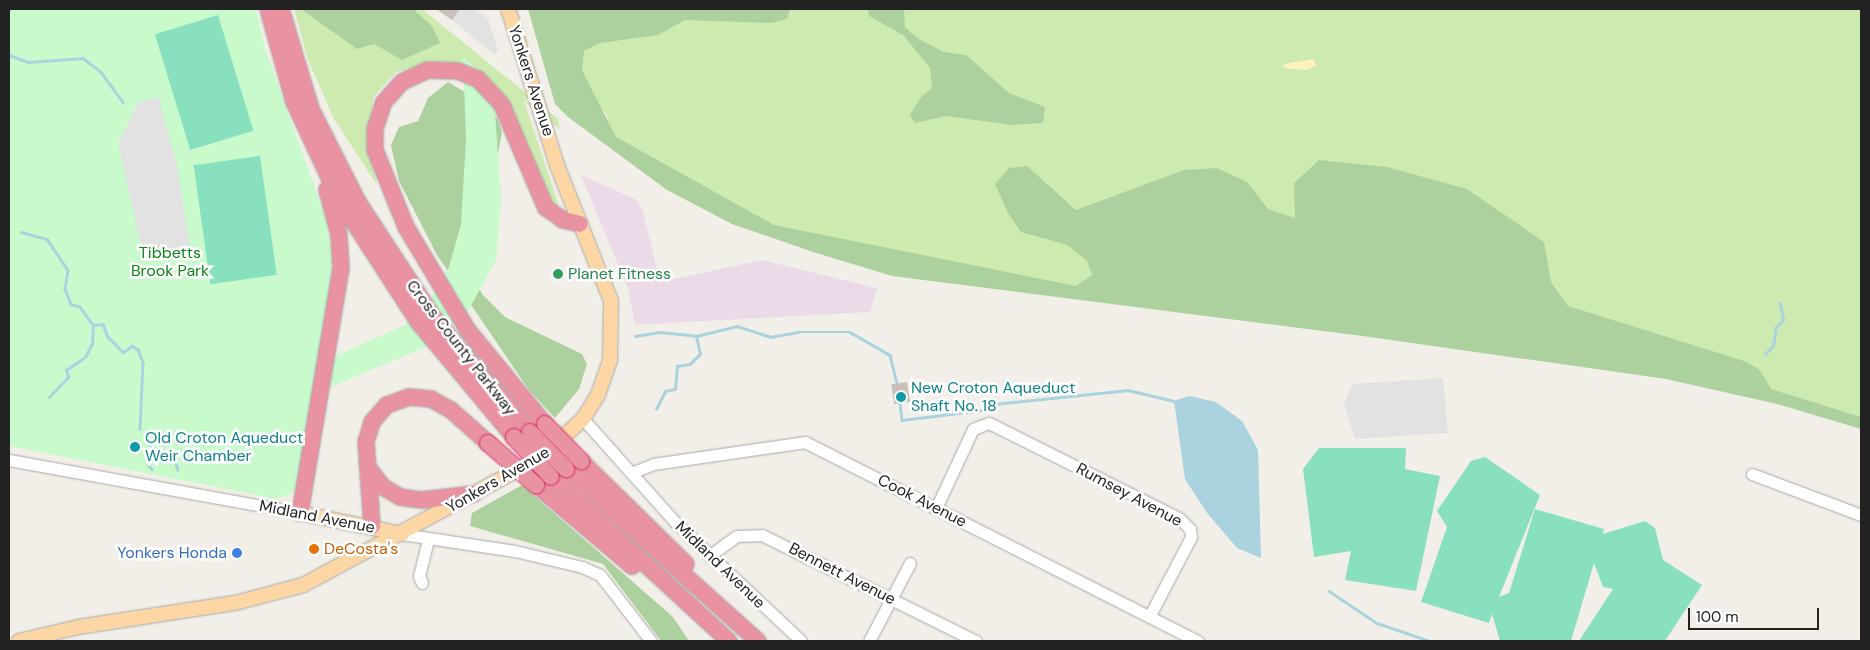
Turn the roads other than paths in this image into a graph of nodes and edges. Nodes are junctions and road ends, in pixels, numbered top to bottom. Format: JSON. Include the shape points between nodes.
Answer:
{"nodes":[{"id":1,"x":268,"y":9,"type":"edge"},
{"id":2,"x":281,"y":9,"type":"edge"},
{"id":3,"x":508,"y":9,"type":"edge"},
{"id":4,"x":318,"y":159,"type":"junction"},
{"id":5,"x":580,"y":224,"type":"junction"},
{"id":6,"x":583,"y":419,"type":"junction"},
{"id":7,"x":366,"y":455,"type":"junction"},
{"id":8,"x":9,"y":460,"type":"edge"},
{"id":9,"x":559,"y":473,"type":"junction"},
{"id":10,"x":631,"y":473,"type":"junction"},
{"id":11,"x":1752,"y":474,"type":"dead end"},
{"id":12,"x":474,"y":494,"type":"junction"},
{"id":13,"x":936,"y":508,"type":"junction"},
{"id":14,"x":300,"y":514,"type":"junction"},
{"id":15,"x":1861,"y":514,"type":"edge"},
{"id":16,"x":372,"y":526,"type":"junction"},
{"id":17,"x":402,"y":534,"type":"junction"},
{"id":18,"x":428,"y":540,"type":"junction"},
{"id":19,"x":708,"y":556,"type":"junction"},
{"id":20,"x":910,"y":562,"type":"dead end"},
{"id":21,"x":422,"y":583,"type":"dead end"},
{"id":22,"x":892,"y":599,"type":"junction"},
{"id":23,"x":1149,"y":617,"type":"junction"},
{"id":24,"x":713,"y":626,"type":"junction"},
{"id":25,"x":19,"y":641,"type":"edge"},
{"id":26,"x":650,"y":641,"type":"edge"},
{"id":27,"x":729,"y":641,"type":"edge"},
{"id":28,"x":758,"y":641,"type":"edge"},
{"id":29,"x":801,"y":641,"type":"edge"},
{"id":30,"x":869,"y":641,"type":"edge"},
{"id":31,"x":976,"y":641,"type":"edge"},
{"id":32,"x":1198,"y":641,"type":"edge"}],
"edges":[{"from":1,"to":4,"type":"highway","name":"Cross County Parkway","via":[[288,84]]},
{"from":2,"to":9,"type":"highway","name":"Cross County Parkway","bridge":true,"via":[[314,117],[362,209],[439,325],[530,432]]},
{"from":3,"to":5,"type":"main road","name":"Yonkers Avenue","via":[[557,165]]},
{"from":4,"to":9,"type":"highway","name":"Cross County Parkway","bridge":true,"via":[[357,230],[410,310],[514,437]]},
{"from":4,"to":14,"type":"highway","via":[[339,235],[341,267]]},
{"from":5,"to":6,"type":"main road","name":"Yonkers Avenue","via":[[602,275],[613,320],[607,370]]},
{"from":5,"to":28,"type":"highway","bridge":true,"via":[[563,220],[546,208],[502,105],[478,79],[458,70],[428,70],[402,82],[384,102],[375,129],[375,150],[406,227],[467,329],[546,424],[714,592]]},
{"from":6,"to":10,"type":"street","name":"Midland Avenue"},
{"from":6,"to":12,"type":"main road","name":"Yonkers Avenue","via":[[547,453]]},
{"from":7,"to":12,"type":"highway","via":[[378,482],[400,497],[422,500]]},
{"from":7,"to":16,"type":"highway"},
{"from":7,"to":24,"type":"highway","bridge":true,"via":[[367,435],[376,416],[394,401],[424,397],[444,405],[653,583]]},
{"from":8,"to":14,"type":"street","name":"Midland Avenue"},
{"from":9,"to":24,"type":"highway","name":"Cross County Parkway"},
{"from":9,"to":28,"type":"highway","name":"Cross County Parkway"},
{"from":10,"to":13,"type":"street","name":"Cook Avenue","via":[[653,464],[800,442],[819,447]]},
{"from":10,"to":19,"type":"street","name":"Midland Avenue"},
{"from":11,"to":15,"type":"street"},
{"from":12,"to":17,"type":"main road","name":"Yonkers Avenue"},
{"from":13,"to":23,"type":"street","name":"Cook Avenue"},
{"from":13,"to":23,"type":"street","name":"Rumsey Avenue","via":[[976,426],[988,423],[1185,522],[1191,537],[1186,552]]},
{"from":14,"to":16,"type":"main road","name":"Midland Avenue"},
{"from":16,"to":17,"type":"main road","name":"Midland Avenue"},
{"from":17,"to":18,"type":"street","name":"Midland Avenue"},
{"from":17,"to":25,"type":"main road","name":"Yonkers Avenue","via":[[330,573],[275,594],[78,627]]},
{"from":18,"to":21,"type":"street","via":[[419,576]]},
{"from":18,"to":26,"type":"street","name":"Midland Avenue","via":[[515,551],[600,575]]},
{"from":19,"to":22,"type":"street","name":"Bennett Avenue","via":[[737,536],[762,535]]},
{"from":19,"to":29,"type":"street","name":"Midland Avenue"},
{"from":20,"to":22,"type":"street"},
{"from":22,"to":30,"type":"street"},
{"from":22,"to":31,"type":"street","name":"Bennett Avenue"},
{"from":23,"to":32,"type":"street","name":"Cook Avenue"},
{"from":24,"to":27,"type":"highway","name":"Cross County Parkway"}]}
